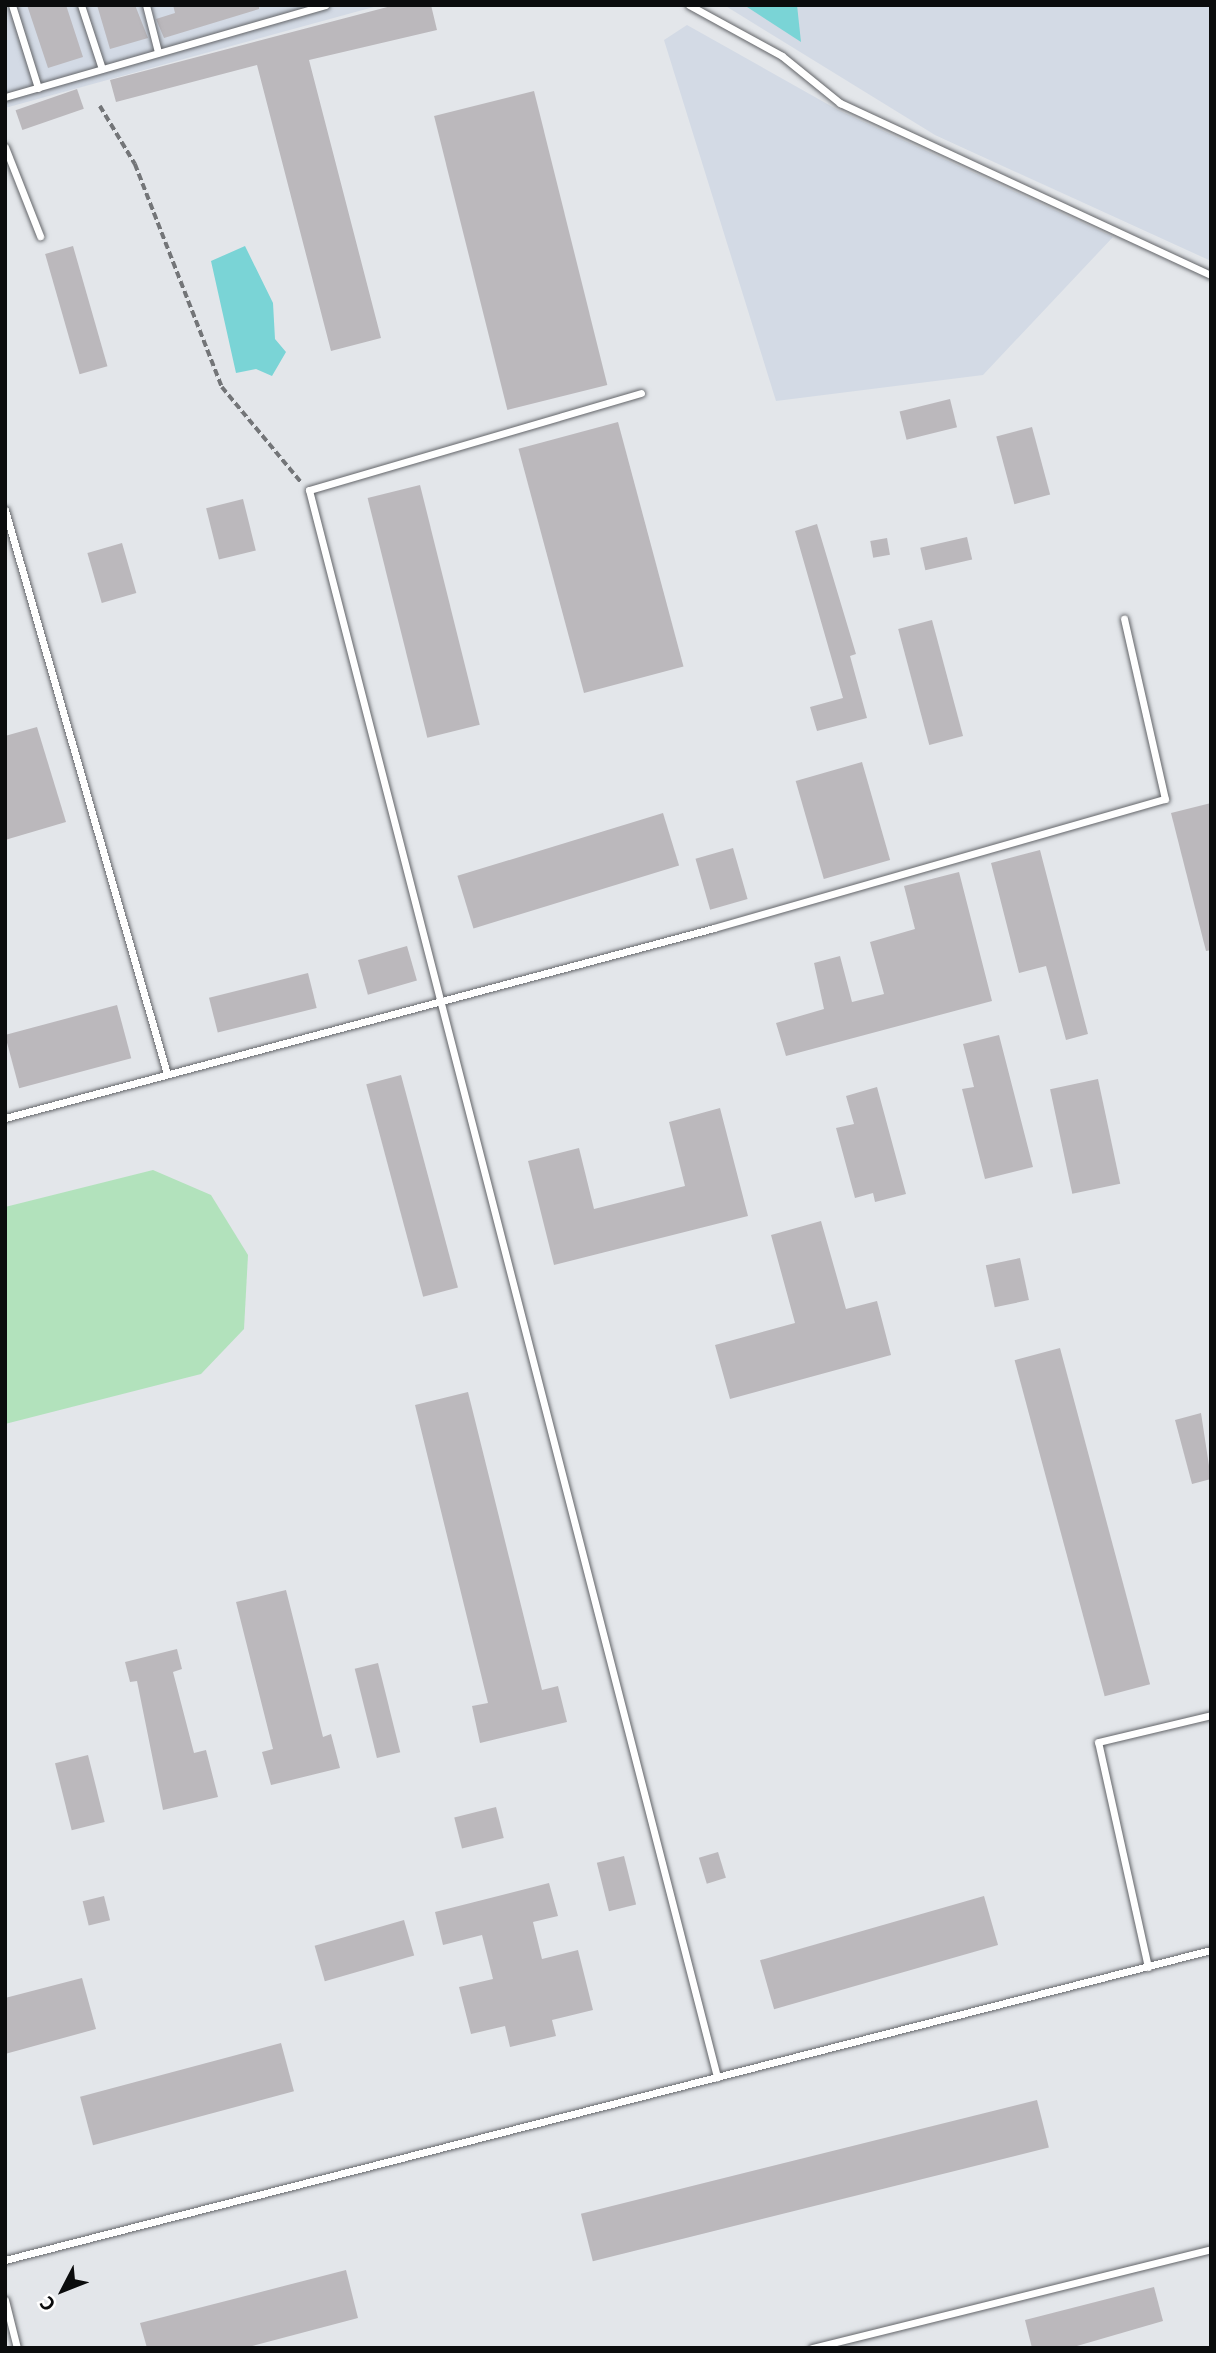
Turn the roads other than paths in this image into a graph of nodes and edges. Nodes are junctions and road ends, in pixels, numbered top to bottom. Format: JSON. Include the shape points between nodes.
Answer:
{"nodes":[{"id":1,"x":12,"y":5,"type":"edge"},
{"id":2,"x":81,"y":5,"type":"edge"},
{"id":3,"x":146,"y":5,"type":"edge"},
{"id":4,"x":325,"y":5,"type":"edge"},
{"id":5,"x":690,"y":5,"type":"edge"},
{"id":6,"x":158,"y":52,"type":"junction"},
{"id":7,"x":102,"y":69,"type":"junction"},
{"id":8,"x":38,"y":88,"type":"junction"},
{"id":9,"x":5,"y":97,"type":"edge"},
{"id":10,"x":5,"y":147,"type":"edge"},
{"id":11,"x":40,"y":236,"type":"dead end"},
{"id":12,"x":1211,"y":275,"type":"edge"},
{"id":13,"x":641,"y":393,"type":"dead end"},
{"id":14,"x":5,"y":510,"type":"edge"},
{"id":15,"x":1124,"y":619,"type":"dead end"},
{"id":16,"x":439,"y":1002,"type":"junction"},
{"id":17,"x":167,"y":1074,"type":"junction"},
{"id":18,"x":5,"y":1118,"type":"edge"},
{"id":19,"x":1211,"y":1715,"type":"edge"},
{"id":20,"x":1211,"y":1950,"type":"edge"},
{"id":21,"x":1148,"y":1966,"type":"junction"},
{"id":22,"x":717,"y":2077,"type":"junction"},
{"id":23,"x":1211,"y":2249,"type":"edge"},
{"id":24,"x":5,"y":2260,"type":"edge"},
{"id":25,"x":5,"y":2300,"type":"edge"},
{"id":26,"x":17,"y":2348,"type":"edge"},
{"id":27,"x":811,"y":2348,"type":"edge"}],
"edges":[{"from":1,"to":8,"type":"lane"},
{"from":2,"to":7,"type":"lane"},
{"from":3,"to":6,"type":"lane"},
{"from":4,"to":6,"type":"lane"},
{"from":5,"to":12,"type":"lane","via":[[782,56],[840,103]]},
{"from":6,"to":7,"type":"lane"},
{"from":7,"to":8,"type":"lane"},
{"from":8,"to":9,"type":"lane"},
{"from":10,"to":11,"type":"lane"},
{"from":13,"to":16,"type":"lane","via":[[309,490]]},
{"from":14,"to":17,"type":"lane"},
{"from":15,"to":16,"type":"lane","via":[[1165,799]]},
{"from":16,"to":17,"type":"lane"},
{"from":16,"to":22,"type":"lane"},
{"from":17,"to":18,"type":"lane"},
{"from":19,"to":21,"type":"lane","via":[[1098,1742]]},
{"from":20,"to":21,"type":"lane"},
{"from":21,"to":22,"type":"lane"},
{"from":22,"to":24,"type":"lane"},
{"from":23,"to":27,"type":"lane"},
{"from":25,"to":26,"type":"lane"}]}
